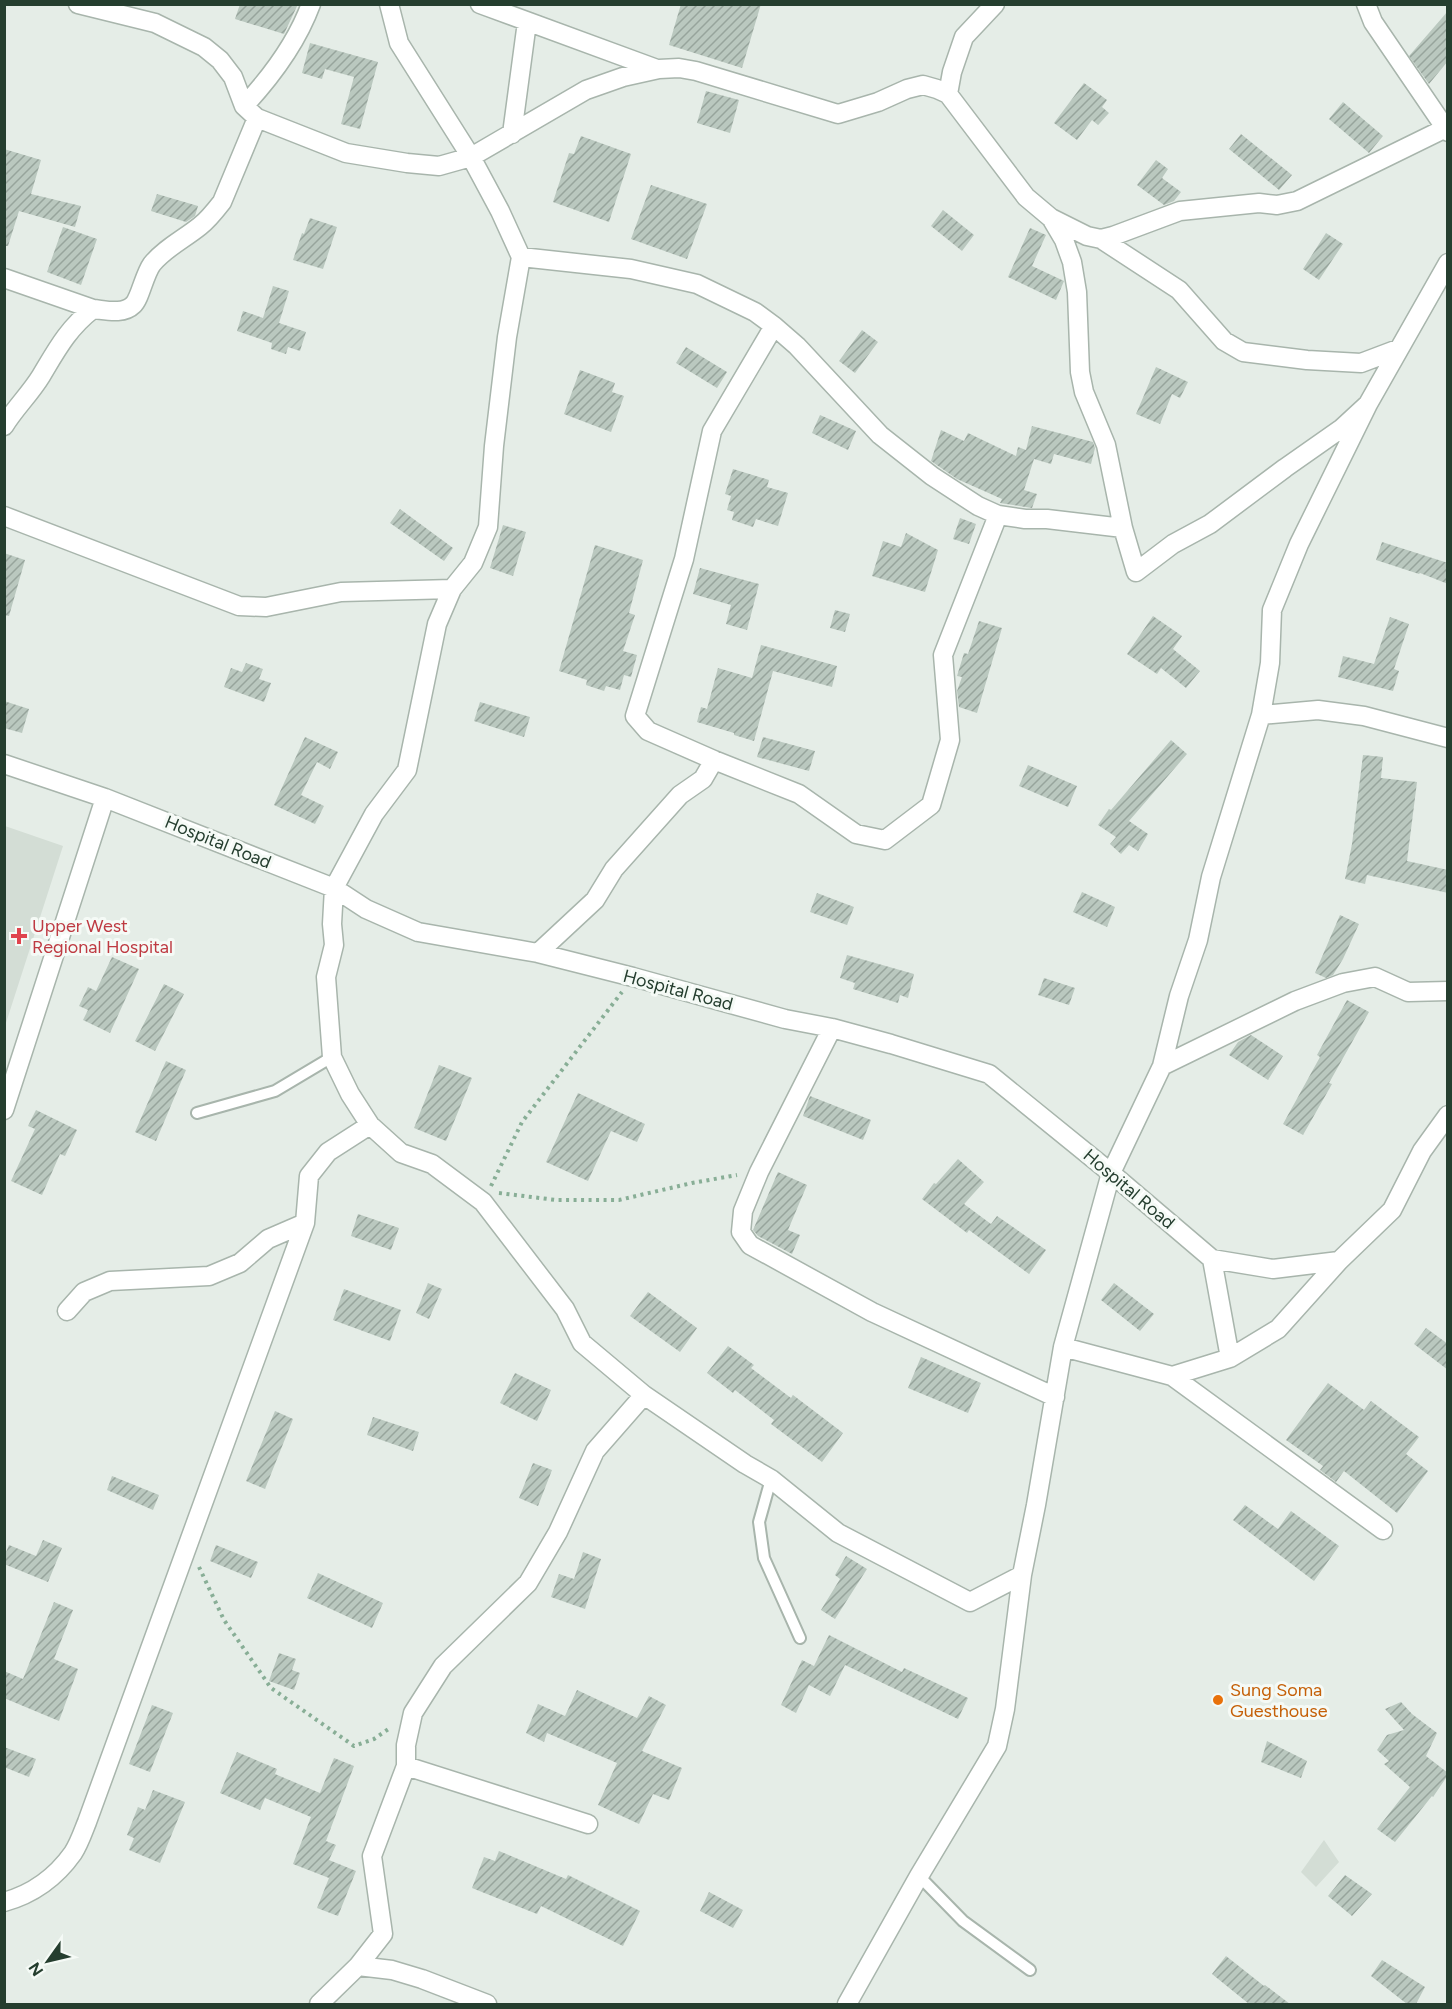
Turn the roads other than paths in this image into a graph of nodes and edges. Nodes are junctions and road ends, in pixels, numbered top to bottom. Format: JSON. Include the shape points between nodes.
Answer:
{"nodes":[{"id":1,"x":78,"y":4,"type":"edge"},
{"id":2,"x":311,"y":4,"type":"edge"},
{"id":3,"x":389,"y":4,"type":"edge"},
{"id":4,"x":480,"y":4,"type":"edge"},
{"id":5,"x":995,"y":4,"type":"edge"},
{"id":6,"x":1366,"y":4,"type":"edge"},
{"id":7,"x":116,"y":9,"type":"edge"},
{"id":8,"x":527,"y":22,"type":"junction"},
{"id":9,"x":659,"y":69,"type":"junction"},
{"id":10,"x":948,"y":94,"type":"junction"},
{"id":11,"x":250,"y":112,"type":"junction"},
{"id":12,"x":1446,"y":129,"type":"edge"},
{"id":13,"x":512,"y":134,"type":"junction"},
{"id":14,"x":471,"y":157,"type":"junction"},
{"id":15,"x":1051,"y":218,"type":"junction"},
{"id":16,"x":1101,"y":239,"type":"junction"},
{"id":17,"x":521,"y":257,"type":"junction"},
{"id":18,"x":1448,"y":263,"type":"edge"},
{"id":19,"x":4,"y":278,"type":"edge"},
{"id":20,"x":93,"y":309,"type":"junction"},
{"id":21,"x":774,"y":326,"type":"junction"},
{"id":22,"x":1398,"y":349,"type":"junction"},
{"id":23,"x":1368,"y":404,"type":"junction"},
{"id":24,"x":4,"y":426,"type":"edge"},
{"id":25,"x":998,"y":515,"type":"junction"},
{"id":26,"x":4,"y":516,"type":"edge"},
{"id":27,"x":1123,"y":528,"type":"junction"},
{"id":28,"x":452,"y":589,"type":"junction"},
{"id":29,"x":1261,"y":716,"type":"junction"},
{"id":30,"x":1448,"y":738,"type":"edge"},
{"id":31,"x":714,"y":760,"type":"junction"},
{"id":32,"x":4,"y":764,"type":"edge"},
{"id":33,"x":105,"y":798,"type":"junction"},
{"id":34,"x":334,"y":888,"type":"junction"},
{"id":35,"x":538,"y":953,"type":"junction"},
{"id":36,"x":1445,"y":993,"type":"edge"},
{"id":37,"x":832,"y":1028,"type":"junction"},
{"id":38,"x":332,"y":1058,"type":"junction"},
{"id":39,"x":1162,"y":1066,"type":"junction"},
{"id":40,"x":4,"y":1110,"type":"edge"},
{"id":41,"x":197,"y":1113,"type":"dead end"},
{"id":42,"x":1448,"y":1115,"type":"edge"},
{"id":43,"x":370,"y":1125,"type":"junction"},
{"id":44,"x":1111,"y":1173,"type":"junction"},
{"id":45,"x":305,"y":1223,"type":"junction"},
{"id":46,"x":1212,"y":1259,"type":"junction"},
{"id":47,"x":1339,"y":1261,"type":"junction"},
{"id":48,"x":67,"y":1311,"type":"dead end"},
{"id":49,"x":1063,"y":1347,"type":"junction"},
{"id":50,"x":1230,"y":1358,"type":"junction"},
{"id":51,"x":1172,"y":1376,"type":"junction"},
{"id":52,"x":644,"y":1395,"type":"junction"},
{"id":53,"x":1055,"y":1397,"type":"junction"},
{"id":54,"x":771,"y":1479,"type":"junction"},
{"id":55,"x":1383,"y":1530,"type":"dead end"},
{"id":56,"x":1022,"y":1575,"type":"junction"},
{"id":57,"x":800,"y":1638,"type":"dead end"},
{"id":58,"x":406,"y":1766,"type":"junction"},
{"id":59,"x":588,"y":1824,"type":"dead end"},
{"id":60,"x":919,"y":1876,"type":"junction"},
{"id":61,"x":4,"y":1902,"type":"edge"},
{"id":62,"x":358,"y":1966,"type":"junction"},
{"id":63,"x":1030,"y":1970,"type":"dead end"},
{"id":64,"x":318,"y":2004,"type":"edge"},
{"id":65,"x":487,"y":2004,"type":"edge"},
{"id":66,"x":847,"y":2004,"type":"edge"}],
"edges":[{"from":1,"to":7,"type":"street"},
{"from":2,"to":11,"type":"street"},
{"from":3,"to":14,"type":"street","via":[[399,43]]},
{"from":4,"to":8,"type":"street"},
{"from":5,"to":10,"type":"street","via":[[964,37]]},
{"from":6,"to":12,"type":"street","via":[[1373,22]]},
{"from":7,"to":11,"type":"street","via":[[204,47],[233,76]]},
{"from":8,"to":9,"type":"street"},
{"from":8,"to":13,"type":"street"},
{"from":9,"to":10,"type":"street","via":[[696,71],[838,114],[924,85]]},
{"from":9,"to":13,"type":"street","via":[[586,90]]},
{"from":10,"to":15,"type":"street","via":[[1026,197]]},
{"from":11,"to":14,"type":"street","via":[[346,153],[439,166]]},
{"from":11,"to":20,"type":"street","via":[[222,202],[202,225],[153,263],[135,304],[124,311]]},
{"from":12,"to":16,"type":"street","via":[[1297,201],[1180,211]]},
{"from":13,"to":14,"type":"street"},
{"from":14,"to":17,"type":"street"},
{"from":15,"to":16,"type":"street"},
{"from":15,"to":27,"type":"street","via":[[1072,262],[1084,393],[1106,445]]},
{"from":16,"to":22,"type":"street","via":[[1179,290],[1224,341],[1243,352],[1361,363]]},
{"from":17,"to":21,"type":"street","via":[[631,269],[697,284],[755,312]]},
{"from":17,"to":28,"type":"street","via":[[507,337],[488,527],[473,563]]},
{"from":18,"to":22,"type":"street"},
{"from":19,"to":20,"type":"street"},
{"from":20,"to":24,"type":"street","via":[[68,332]]},
{"from":21,"to":25,"type":"street","via":[[880,435],[932,476]]},
{"from":21,"to":31,"type":"street","via":[[712,431],[684,559],[635,716],[648,730]]},
{"from":22,"to":23,"type":"street"},
{"from":23,"to":27,"type":"street","via":[[1342,428],[1210,524],[1173,544],[1136,572]]},
{"from":23,"to":29,"type":"street","via":[[1299,544],[1272,610],[1270,663]]},
{"from":25,"to":27,"type":"street"},
{"from":25,"to":31,"type":"street","via":[[943,655],[950,740],[931,805],[885,840],[856,834],[799,794]]},
{"from":26,"to":28,"type":"street","via":[[239,606],[266,607],[341,592]]},
{"from":28,"to":34,"type":"street","via":[[437,624],[407,770],[374,814]]},
{"from":29,"to":30,"type":"street","via":[[1318,710],[1364,716]]},
{"from":29,"to":39,"type":"street","via":[[1210,877],[1198,940]]},
{"from":31,"to":35,"type":"street","via":[[703,779],[680,795],[614,869],[595,900]]},
{"from":32,"to":33,"type":"street","name":"Hospital Road"},
{"from":33,"to":34,"type":"street","name":"Hospital Road"},
{"from":33,"to":40,"type":"street"},
{"from":34,"to":35,"type":"street","name":"Hospital Road","via":[[366,909],[418,932]]},
{"from":34,"to":38,"type":"street","via":[[334,945],[326,977]]},
{"from":35,"to":37,"type":"street","name":"Hospital Road"},
{"from":36,"to":39,"type":"street","via":[[1408,992],[1375,977],[1342,983],[1295,1001]]},
{"from":37,"to":44,"type":"street","name":"Hospital Road","via":[[989,1074]]},
{"from":37,"to":53,"type":"street","via":[[759,1172],[743,1211],[741,1232],[750,1245],[872,1312]]},
{"from":38,"to":41,"type":"lane","via":[[275,1091]]},
{"from":38,"to":43,"type":"street"},
{"from":39,"to":44,"type":"street"},
{"from":42,"to":47,"type":"street","via":[[1422,1151],[1392,1210]]},
{"from":43,"to":45,"type":"street","via":[[328,1152],[309,1176]]},
{"from":43,"to":52,"type":"street","via":[[401,1153],[432,1164],[483,1202],[565,1310],[582,1343]]},
{"from":44,"to":46,"type":"street","name":"Hospital Road"},
{"from":44,"to":49,"type":"street"},
{"from":45,"to":48,"type":"street","via":[[268,1239],[240,1263],[209,1276],[110,1281],[84,1292]]},
{"from":45,"to":61,"type":"street","via":[[74,1852],[30,1894]]},
{"from":46,"to":47,"type":"street","via":[[1273,1269]]},
{"from":46,"to":50,"type":"street"},
{"from":47,"to":50,"type":"street","via":[[1278,1329]]},
{"from":49,"to":51,"type":"street"},
{"from":49,"to":53,"type":"street"},
{"from":50,"to":51,"type":"street"},
{"from":51,"to":55,"type":"street"},
{"from":52,"to":54,"type":"street"},
{"from":52,"to":58,"type":"street","via":[[595,1451],[558,1532],[528,1583],[443,1666],[413,1713]]},
{"from":53,"to":56,"type":"street"},
{"from":54,"to":56,"type":"street","via":[[838,1533],[970,1602]]},
{"from":54,"to":57,"type":"lane","via":[[759,1522],[764,1558]]},
{"from":56,"to":60,"type":"street","via":[[997,1746]]},
{"from":58,"to":59,"type":"street"},
{"from":58,"to":62,"type":"street","via":[[372,1856],[383,1934]]},
{"from":60,"to":63,"type":"lane","via":[[963,1921]]},
{"from":60,"to":66,"type":"street"},
{"from":62,"to":64,"type":"street"},
{"from":62,"to":65,"type":"street","via":[[392,1970]]}]}
